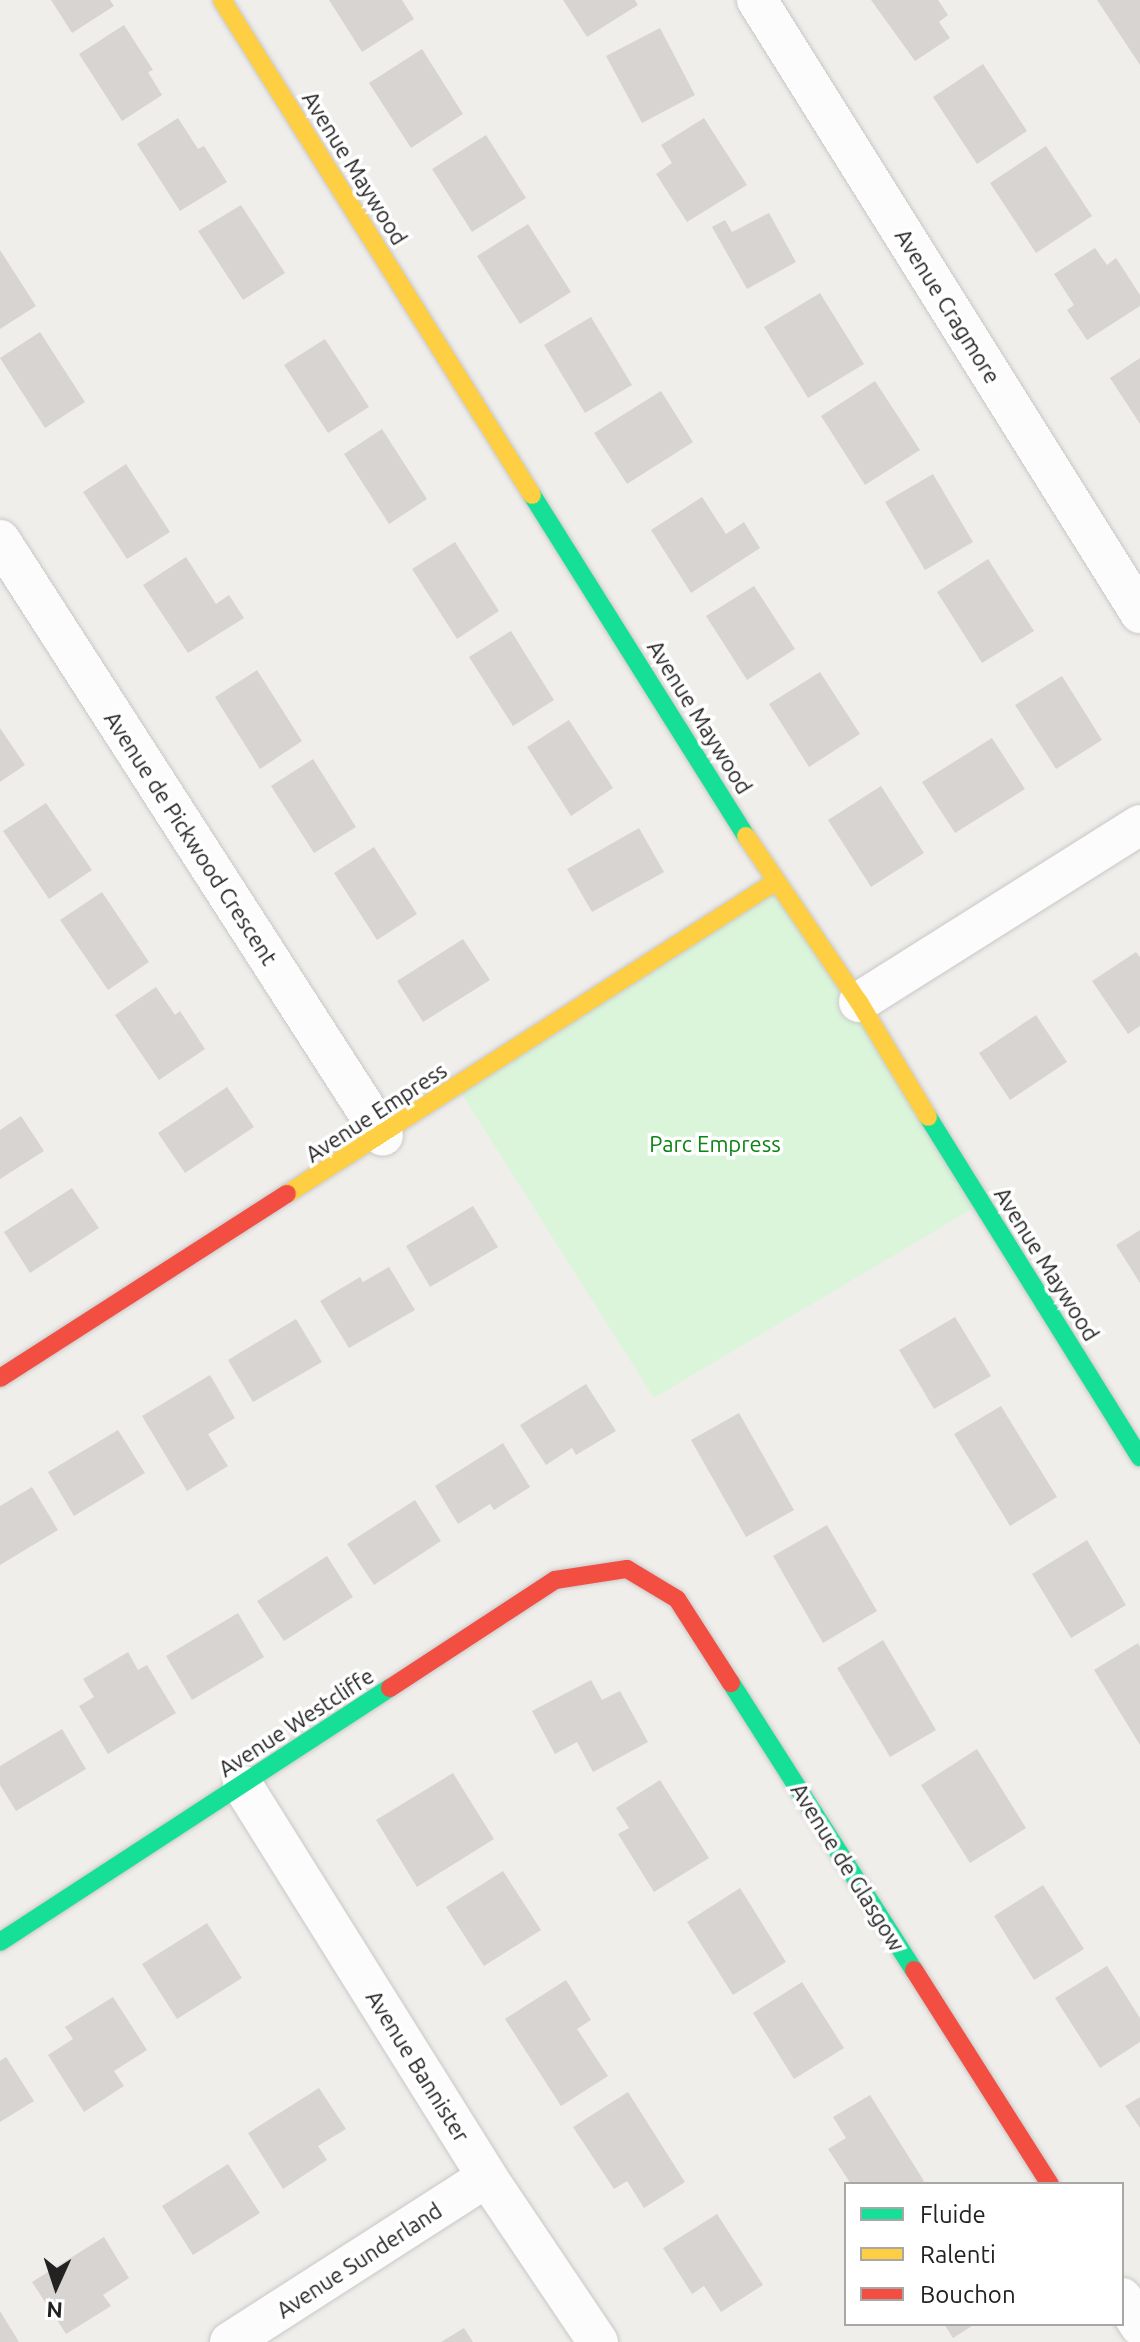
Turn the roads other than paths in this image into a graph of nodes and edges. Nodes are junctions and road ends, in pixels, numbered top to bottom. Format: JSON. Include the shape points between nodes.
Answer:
{"nodes":[{"id":1,"x":222,"y":0,"type":"edge"},
{"id":2,"x":757,"y":0,"type":"edge"},
{"id":3,"x":0,"y":540,"type":"edge"},
{"id":4,"x":1140,"y":613,"type":"edge"},
{"id":5,"x":1140,"y":825,"type":"edge"},
{"id":6,"x":775,"y":882,"type":"junction"},
{"id":7,"x":859,"y":1002,"type":"junction"},
{"id":8,"x":383,"y":1136,"type":"junction"},
{"id":9,"x":0,"y":1378,"type":"edge"},
{"id":10,"x":1128,"y":1412,"type":"edge"},
{"id":11,"x":1140,"y":1457,"type":"edge"},
{"id":12,"x":627,"y":1569,"type":"joint"},
{"id":13,"x":243,"y":1786,"type":"junction"},
{"id":14,"x":0,"y":1942,"type":"edge"},
{"id":15,"x":487,"y":2177,"type":"junction"},
{"id":16,"x":1049,"y":2182,"type":"edge"},
{"id":17,"x":1124,"y":2301,"type":"edge"},
{"id":18,"x":1140,"y":2326,"type":"edge"},
{"id":19,"x":230,"y":2342,"type":"edge"},
{"id":20,"x":598,"y":2342,"type":"edge"}],
"edges":[{"from":1,"to":6,"type":"street","name":"Avenue Maywood"},
{"from":2,"to":4,"type":"street","name":"Avenue Cragmore"},
{"from":3,"to":8,"type":"street","name":"Avenue de Pickwood Crescent"},
{"from":5,"to":7,"type":"street"},
{"from":6,"to":7,"type":"street","name":"Avenue Maywood"},
{"from":6,"to":8,"type":"street","name":"Avenue Empress"},
{"from":7,"to":10,"type":"street","name":"Avenue Maywood","via":[[980,1204]]},
{"from":8,"to":9,"type":"street","name":"Avenue Empress"},
{"from":10,"to":11,"type":"street","name":"Avenue Maywood"},
{"from":12,"to":13,"type":"street","name":"Avenue Westcliffe","via":[[555,1580]]},
{"from":12,"to":16,"type":"street","name":"Avenue de Glasgow","via":[[677,1599]]},
{"from":13,"to":14,"type":"street","name":"Avenue Westcliffe"},
{"from":13,"to":15,"type":"street","name":"Avenue Bannister"},
{"from":15,"to":19,"type":"street","name":"Avenue Sunderland"},
{"from":15,"to":20,"type":"street","name":"Avenue Bannister"},
{"from":17,"to":18,"type":"street"}]}
